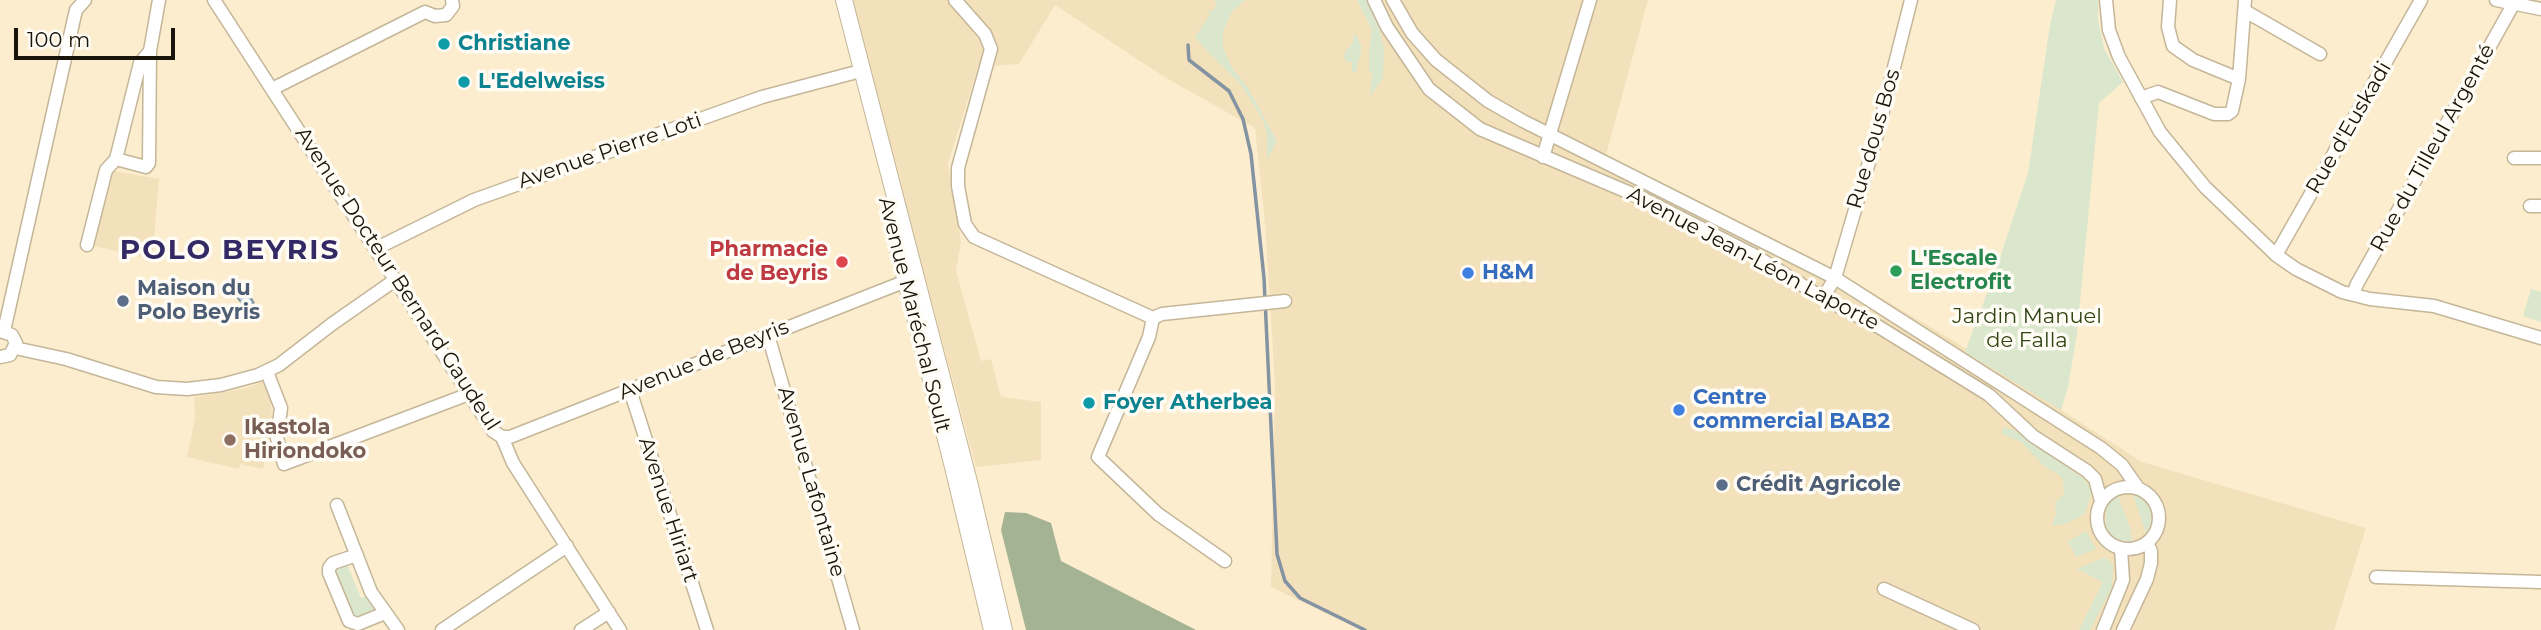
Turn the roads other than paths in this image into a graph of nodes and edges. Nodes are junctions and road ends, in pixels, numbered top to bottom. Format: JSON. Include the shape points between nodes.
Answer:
{"nodes":[{"id":1,"x":159,"y":0,"type":"edge"},
{"id":2,"x":214,"y":0,"type":"edge"},
{"id":3,"x":452,"y":0,"type":"edge"},
{"id":4,"x":834,"y":0,"type":"edge"},
{"id":5,"x":844,"y":0,"type":"edge"},
{"id":6,"x":944,"y":0,"type":"edge"},
{"id":7,"x":955,"y":0,"type":"edge"},
{"id":8,"x":1374,"y":0,"type":"edge"},
{"id":9,"x":1393,"y":0,"type":"edge"},
{"id":10,"x":1590,"y":0,"type":"edge"},
{"id":11,"x":1910,"y":0,"type":"edge"},
{"id":12,"x":2106,"y":0,"type":"edge"},
{"id":13,"x":2170,"y":0,"type":"edge"},
{"id":14,"x":2421,"y":0,"type":"edge"},
{"id":15,"x":2496,"y":0,"type":"edge"},
{"id":16,"x":81,"y":1,"type":"edge"},
{"id":17,"x":2514,"y":3,"type":"junction"},
{"id":18,"x":427,"y":6,"type":"edge"},
{"id":19,"x":2245,"y":6,"type":"edge"},
{"id":20,"x":2541,"y":9,"type":"edge"},
{"id":21,"x":985,"y":34,"type":"junction"},
{"id":22,"x":150,"y":51,"type":"junction"},
{"id":23,"x":2320,"y":54,"type":"dead end"},
{"id":24,"x":853,"y":73,"type":"junction"},
{"id":25,"x":2239,"y":79,"type":"junction"},
{"id":26,"x":272,"y":89,"type":"junction"},
{"id":27,"x":2141,"y":99,"type":"junction"},
{"id":28,"x":1549,"y":134,"type":"junction"},
{"id":29,"x":1543,"y":157,"type":"junction"},
{"id":30,"x":2514,"y":158,"type":"dead end"},
{"id":31,"x":2541,"y":158,"type":"edge"},
{"id":32,"x":116,"y":159,"type":"junction"},
{"id":33,"x":87,"y":245,"type":"dead end"},
{"id":34,"x":375,"y":249,"type":"junction"},
{"id":35,"x":2276,"y":256,"type":"junction"},
{"id":36,"x":1835,"y":278,"type":"junction"},
{"id":37,"x":911,"y":279,"type":"junction"},
{"id":38,"x":395,"y":280,"type":"junction"},
{"id":39,"x":2353,"y":294,"type":"junction"},
{"id":40,"x":1823,"y":298,"type":"junction"},
{"id":41,"x":1278,"y":301,"type":"dead end"},
{"id":42,"x":1153,"y":318,"type":"junction"},
{"id":43,"x":2,"y":331,"type":"edge"},
{"id":44,"x":768,"y":335,"type":"junction"},
{"id":45,"x":2541,"y":338,"type":"edge"},
{"id":46,"x":15,"y":348,"type":"junction"},
{"id":47,"x":0,"y":357,"type":"edge"},
{"id":48,"x":267,"y":372,"type":"junction"},
{"id":49,"x":630,"y":390,"type":"junction"},
{"id":50,"x":469,"y":394,"type":"junction"},
{"id":51,"x":502,"y":437,"type":"junction"},
{"id":52,"x":2138,"y":488,"type":"junction"},
{"id":53,"x":2101,"y":501,"type":"junction"},
{"id":54,"x":337,"y":505,"type":"dead end"},
{"id":55,"x":2147,"y":543,"type":"junction"},
{"id":56,"x":567,"y":546,"type":"junction"},
{"id":57,"x":2121,"y":549,"type":"junction"},
{"id":58,"x":357,"y":555,"type":"junction"},
{"id":59,"x":1225,"y":561,"type":"dead end"},
{"id":60,"x":2376,"y":577,"type":"dead end"},
{"id":61,"x":2541,"y":582,"type":"edge"},
{"id":62,"x":1884,"y":589,"type":"dead end"},
{"id":63,"x":609,"y":612,"type":"junction"},
{"id":64,"x":385,"y":613,"type":"junction"},
{"id":65,"x":398,"y":630,"type":"edge"},
{"id":66,"x":442,"y":630,"type":"edge"},
{"id":67,"x":581,"y":630,"type":"edge"},
{"id":68,"x":621,"y":630,"type":"edge"},
{"id":69,"x":707,"y":630,"type":"edge"},
{"id":70,"x":853,"y":630,"type":"edge"},
{"id":71,"x":992,"y":630,"type":"edge"},
{"id":72,"x":1004,"y":630,"type":"edge"},
{"id":73,"x":1973,"y":630,"type":"edge"},
{"id":74,"x":2103,"y":630,"type":"edge"},
{"id":75,"x":2123,"y":630,"type":"edge"}],
"edges":[{"from":1,"to":22,"type":"street"},
{"from":2,"to":26,"type":"street","name":"Avenue Docteur Bernard Gaudeul"},
{"from":3,"to":18,"type":"street","via":[[446,15],[435,16]]},
{"from":4,"to":24,"type":"main road","name":"Avenue Maréchal Soult"},
{"from":5,"to":37,"type":"main road"},
{"from":6,"to":21,"type":"street"},
{"from":7,"to":21,"type":"street"},
{"from":8,"to":29,"type":"street","name":"Avenue Jean-Léon Laporte","via":[[1429,89],[1480,129]]},
{"from":9,"to":28,"type":"street","name":"Avenue Jean-Léon Laporte","via":[[1412,33],[1445,68],[1488,101]]},
{"from":10,"to":28,"type":"street"},
{"from":11,"to":36,"type":"street","name":"Rue dous Bos"},
{"from":12,"to":27,"type":"street","via":[[2113,43]]},
{"from":13,"to":25,"type":"street","via":[[2168,27],[2173,46],[2193,60]]},
{"from":14,"to":35,"type":"street","name":"Rue d'Euskadi"},
{"from":15,"to":17,"type":"street"},
{"from":16,"to":43,"type":"street"},
{"from":17,"to":20,"type":"street"},
{"from":17,"to":39,"type":"street","name":"Rue du Tilleul Argenté"},
{"from":18,"to":26,"type":"street"},
{"from":19,"to":23,"type":"street"},
{"from":19,"to":25,"type":"street"},
{"from":21,"to":42,"type":"street","via":[[991,49],[958,168],[969,232]]},
{"from":22,"to":32,"type":"street","via":[[140,63]]},
{"from":22,"to":32,"type":"street","via":[[149,163],[146,167]]},
{"from":24,"to":34,"type":"street","name":"Avenue Pierre Loti","via":[[762,97],[474,200]]},
{"from":24,"to":37,"type":"main road","name":"Avenue Maréchal Soult"},
{"from":25,"to":27,"type":"street","via":[[2228,114],[2214,114],[2164,92]]},
{"from":26,"to":34,"type":"street","name":"Avenue Docteur Bernard Gaudeul"},
{"from":27,"to":35,"type":"street","via":[[2172,150]]},
{"from":28,"to":29,"type":"street"},
{"from":28,"to":36,"type":"street","name":"Avenue Jean-Léon Laporte"},
{"from":29,"to":40,"type":"street","name":"Avenue Jean-Léon Laporte","via":[[1681,217]]},
{"from":30,"to":31,"type":"street"},
{"from":32,"to":33,"type":"street","via":[[106,170]]},
{"from":34,"to":38,"type":"street","name":"Avenue Docteur Bernard Gaudeul"},
{"from":35,"to":39,"type":"street"},
{"from":36,"to":40,"type":"street","name":"Rue dous Bos"},
{"from":36,"to":52,"type":"street","name":"Avenue Jean-Léon Laporte","via":[[2101,447],[2122,465]]},
{"from":37,"to":44,"type":"street","name":"Avenue de Beyris"},
{"from":37,"to":71,"type":"main road","name":"Avenue Maréchal Soult"},
{"from":37,"to":72,"type":"main road","via":[[969,482]]},
{"from":38,"to":48,"type":"street"},
{"from":38,"to":50,"type":"street","name":"Avenue Docteur Bernard Gaudeul"},
{"from":39,"to":45,"type":"street","via":[[2434,306]]},
{"from":40,"to":53,"type":"street","name":"Avenue Jean-Léon Laporte","via":[[1989,395],[2033,436],[2087,471],[2095,479]]},
{"from":41,"to":42,"type":"street"},
{"from":42,"to":59,"type":"street","via":[[1098,457],[1158,514]]},
{"from":43,"to":46,"type":"street","via":[[12,335]]},
{"from":44,"to":49,"type":"street","name":"Avenue de Beyris"},
{"from":44,"to":70,"type":"street","name":"Avenue Lafontaine"},
{"from":46,"to":47,"type":"street"},
{"from":46,"to":48,"type":"street","via":[[164,388],[203,387]]},
{"from":48,"to":50,"type":"street","via":[[281,408],[278,438],[285,464]]},
{"from":49,"to":51,"type":"street","name":"Avenue de Beyris"},
{"from":49,"to":69,"type":"street","name":"Avenue Hiriart"},
{"from":50,"to":51,"type":"street","name":"Avenue Docteur Bernard Gaudeul","via":[[492,431]]},
{"from":51,"to":56,"type":"street","name":"Avenue Docteur Bernard Gaudeul","via":[[508,454]]},
{"from":52,"to":53,"type":"street","via":[[2120,488]]},
{"from":52,"to":55,"type":"street","via":[[2146,492],[2159,513],[2157,530]]},
{"from":53,"to":57,"type":"street","via":[[2097,526],[2107,542]]},
{"from":54,"to":58,"type":"street"},
{"from":55,"to":57,"type":"street"},
{"from":55,"to":75,"type":"street","via":[[2151,563],[2147,579]]},
{"from":56,"to":63,"type":"street","name":"Avenue Docteur Bernard Gaudeul"},
{"from":56,"to":66,"type":"street"},
{"from":57,"to":74,"type":"street","via":[[2123,580]]},
{"from":58,"to":64,"type":"street"},
{"from":58,"to":64,"type":"street","via":[[329,568],[349,621],[358,624]]},
{"from":60,"to":61,"type":"street"},
{"from":62,"to":73,"type":"street"},
{"from":63,"to":67,"type":"street"},
{"from":63,"to":68,"type":"street","name":"Avenue Docteur Bernard Gaudeul"},
{"from":64,"to":65,"type":"street"}]}
